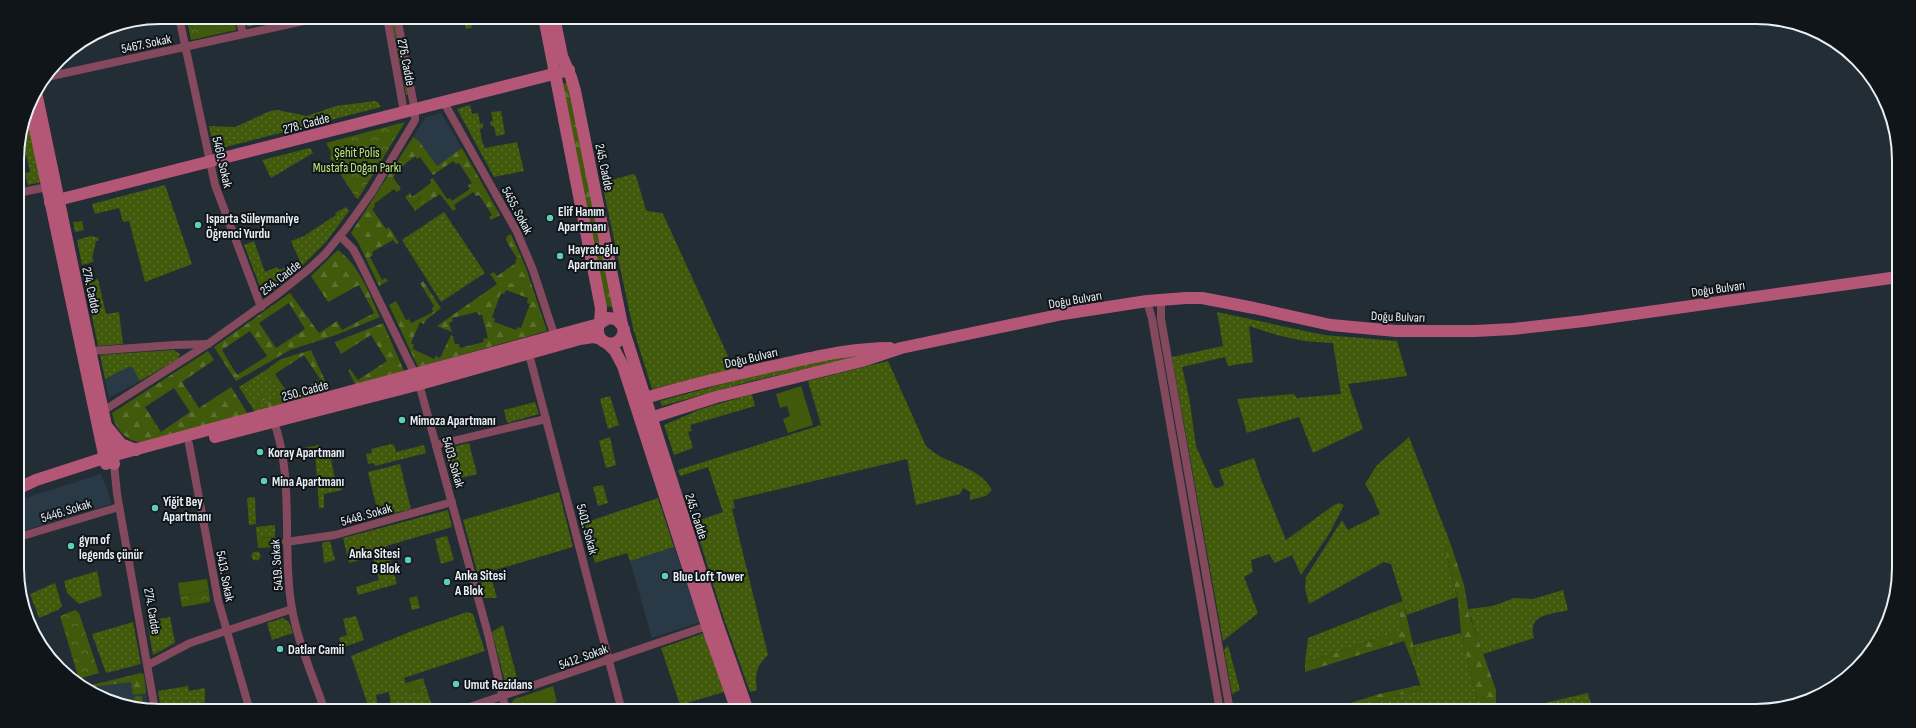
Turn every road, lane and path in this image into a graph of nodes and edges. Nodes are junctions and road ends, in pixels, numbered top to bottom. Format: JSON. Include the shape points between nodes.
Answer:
{"nodes":[{"id":1,"x":181,"y":24,"type":"edge"},
{"id":2,"x":241,"y":24,"type":"edge"},
{"id":3,"x":289,"y":24,"type":"edge"},
{"id":4,"x":389,"y":24,"type":"edge"},
{"id":5,"x":398,"y":24,"type":"edge"},
{"id":6,"x":545,"y":24,"type":"edge"},
{"id":7,"x":555,"y":24,"type":"edge"},
{"id":8,"x":243,"y":34,"type":"junction"},
{"id":9,"x":186,"y":47,"type":"junction"},
{"id":10,"x":569,"y":70,"type":"junction"},
{"id":11,"x":554,"y":74,"type":"junction"},
{"id":12,"x":54,"y":76,"type":"edge"},
{"id":13,"x":37,"y":101,"type":"edge"},
{"id":14,"x":443,"y":101,"type":"junction"},
{"id":15,"x":410,"y":110,"type":"junction"},
{"id":16,"x":32,"y":114,"type":"edge"},
{"id":17,"x":210,"y":162,"type":"junction"},
{"id":18,"x":47,"y":187,"type":"junction"},
{"id":19,"x":24,"y":192,"type":"edge"},
{"id":20,"x":54,"y":201,"type":"junction"},
{"id":21,"x":340,"y":236,"type":"junction"},
{"id":22,"x":1892,"y":278,"type":"edge"},
{"id":23,"x":1161,"y":300,"type":"junction"},
{"id":24,"x":1147,"y":301,"type":"junction"},
{"id":25,"x":261,"y":307,"type":"junction"},
{"id":26,"x":600,"y":324,"type":"junction"},
{"id":27,"x":623,"y":327,"type":"junction"},
{"id":28,"x":555,"y":337,"type":"junction"},
{"id":29,"x":604,"y":341,"type":"junction"},
{"id":30,"x":208,"y":344,"type":"junction"},
{"id":31,"x":901,"y":348,"type":"junction"},
{"id":32,"x":91,"y":351,"type":"junction"},
{"id":33,"x":529,"y":354,"type":"junction"},
{"id":34,"x":416,"y":380,"type":"junction"},
{"id":35,"x":639,"y":399,"type":"junction"},
{"id":36,"x":103,"y":411,"type":"junction"},
{"id":37,"x":273,"y":418,"type":"junction"},
{"id":38,"x":546,"y":418,"type":"junction"},
{"id":39,"x":646,"y":419,"type":"junction"},
{"id":40,"x":106,"y":426,"type":"junction"},
{"id":41,"x":189,"y":444,"type":"junction"},
{"id":42,"x":436,"y":445,"type":"junction"},
{"id":43,"x":136,"y":450,"type":"junction"},
{"id":44,"x":109,"y":461,"type":"junction"},
{"id":45,"x":24,"y":486,"type":"edge"},
{"id":46,"x":24,"y":490,"type":"edge"},
{"id":47,"x":452,"y":502,"type":"junction"},
{"id":48,"x":119,"y":506,"type":"junction"},
{"id":49,"x":24,"y":535,"type":"edge"},
{"id":50,"x":286,"y":542,"type":"junction"},
{"id":51,"x":292,"y":609,"type":"junction"},
{"id":52,"x":712,"y":624,"type":"junction"},
{"id":53,"x":227,"y":630,"type":"junction"},
{"id":54,"x":609,"y":659,"type":"junction"},
{"id":55,"x":148,"y":665,"type":"junction"},
{"id":56,"x":503,"y":696,"type":"junction"},
{"id":57,"x":154,"y":704,"type":"edge"},
{"id":58,"x":248,"y":704,"type":"edge"},
{"id":59,"x":323,"y":704,"type":"edge"},
{"id":60,"x":479,"y":704,"type":"edge"},
{"id":61,"x":505,"y":704,"type":"edge"},
{"id":62,"x":620,"y":704,"type":"edge"},
{"id":63,"x":736,"y":704,"type":"edge"},
{"id":64,"x":745,"y":704,"type":"edge"},
{"id":65,"x":1219,"y":704,"type":"edge"},
{"id":66,"x":1229,"y":704,"type":"edge"}],
"edges":[{"from":1,"to":9,"type":"street","name":"5460. Sokak"},
{"from":2,"to":8,"type":"street"},
{"from":3,"to":8,"type":"street","name":"5467. Sokak"},
{"from":4,"to":15,"type":"street","name":"276. Cadde"},
{"from":5,"to":15,"type":"street","name":"276. Cadde"},
{"from":6,"to":11,"type":"street"},
{"from":7,"to":10,"type":"street","name":"245. Cadde","via":[[560,50]]},
{"from":8,"to":9,"type":"street","name":"5467. Sokak"},
{"from":9,"to":12,"type":"street","name":"5467. Sokak"},
{"from":9,"to":17,"type":"street","name":"5460. Sokak"},
{"from":10,"to":11,"type":"street","name":"278. Cadde"},
{"from":10,"to":27,"type":"street","name":"245. Cadde"},
{"from":11,"to":14,"type":"street","name":"278. Cadde"},
{"from":11,"to":26,"type":"street","via":[[601,308]]},
{"from":13,"to":20,"type":"street","name":"274. Cadde"},
{"from":14,"to":15,"type":"street","name":"278. Cadde"},
{"from":14,"to":28,"type":"street","name":"5455. Sokak","via":[[519,237]]},
{"from":15,"to":17,"type":"street","name":"278. Cadde"},
{"from":15,"to":21,"type":"street","name":"254. Cadde","via":[[415,120],[372,192]]},
{"from":16,"to":18,"type":"street","name":"274. Cadde"},
{"from":17,"to":20,"type":"street","name":"278. Cadde"},
{"from":17,"to":25,"type":"street","name":"5460. Sokak","via":[[217,191]]},
{"from":18,"to":19,"type":"street"},
{"from":18,"to":20,"type":"street","name":"274. Cadde"},
{"from":20,"to":32,"type":"street","name":"274. Cadde"},
{"from":20,"to":44,"type":"street","name":"274. Cadde"},
{"from":21,"to":25,"type":"street","name":"254. Cadde","via":[[309,269]]},
{"from":21,"to":34,"type":"street","name":"5403. Sokak","via":[[358,256]]},
{"from":22,"to":23,"type":"street","name":"Doğu Bulvarı","via":[[1584,321],[1494,331],[1375,330],[1318,322],[1217,300]]},
{"from":23,"to":24,"type":"street","name":"Doğu Bulvarı"},
{"from":23,"to":66,"type":"street","via":[[1161,319]]},
{"from":24,"to":31,"type":"street","name":"Doğu Bulvarı","via":[[1063,314]]},
{"from":24,"to":65,"type":"street"},
{"from":25,"to":30,"type":"street","name":"254. Cadde"},
{"from":26,"to":27,"type":"street","via":[[612,318]]},
{"from":26,"to":28,"type":"street","name":"250. Cadde"},
{"from":26,"to":29,"type":"street","via":[[598,334]]},
{"from":27,"to":29,"type":"street","via":[[622,338],[619,341],[611,344]]},
{"from":27,"to":35,"type":"street","name":"245. Cadde"},
{"from":28,"to":34,"type":"street","name":"250. Cadde"},
{"from":29,"to":33,"type":"street","name":"250. Cadde","via":[[586,338]]},
{"from":29,"to":35,"type":"street","name":"245. Cadde","via":[[620,358]]},
{"from":30,"to":32,"type":"street"},
{"from":30,"to":36,"type":"street","name":"254. Cadde"},
{"from":31,"to":35,"type":"street","name":"Doğu Bulvarı","via":[[857,349],[831,353]]},
{"from":31,"to":39,"type":"street","name":"Doğu Bulvarı","via":[[862,361],[748,389]]},
{"from":32,"to":36,"type":"street","name":"274. Cadde"},
{"from":33,"to":34,"type":"street","name":"250. Cadde"},
{"from":33,"to":38,"type":"street","name":"5401. Sokak"},
{"from":34,"to":37,"type":"street","name":"250. Cadde"},
{"from":34,"to":42,"type":"street","name":"5403. Sokak"},
{"from":35,"to":39,"type":"street","name":"245. Cadde"},
{"from":36,"to":40,"type":"street","name":"274. Cadde"},
{"from":37,"to":41,"type":"street","name":"250. Cadde"},
{"from":37,"to":43,"type":"street","name":"250. Cadde"},
{"from":37,"to":50,"type":"street","name":"5419. Sokak","via":[[284,461]]},
{"from":38,"to":42,"type":"street"},
{"from":38,"to":54,"type":"street","name":"5401. Sokak"},
{"from":39,"to":52,"type":"street","name":"245. Cadde"},
{"from":40,"to":43,"type":"street","via":[[122,444]]},
{"from":40,"to":44,"type":"street","name":"274. Cadde"},
{"from":41,"to":44,"type":"street","name":"250. Cadde"},
{"from":41,"to":53,"type":"street","name":"5413. Sokak","via":[[218,600]]},
{"from":42,"to":47,"type":"street","name":"5403. Sokak"},
{"from":43,"to":44,"type":"street","name":"250. Cadde"},
{"from":44,"to":45,"type":"street","name":"250. Cadde","via":[[36,480]]},
{"from":44,"to":46,"type":"street","name":"250. Cadde"},
{"from":44,"to":48,"type":"street","name":"274. Cadde"},
{"from":47,"to":50,"type":"street","name":"5448. Sokak","via":[[335,535]]},
{"from":47,"to":56,"type":"street","name":"5403. Sokak"},
{"from":48,"to":49,"type":"street","name":"5446. Sokak"},
{"from":48,"to":55,"type":"street","name":"274. Cadde"},
{"from":50,"to":51,"type":"street","name":"5419. Sokak"},
{"from":51,"to":53,"type":"street"},
{"from":51,"to":59,"type":"street","name":"5419. Sokak"},
{"from":52,"to":54,"type":"street","name":"5412. Sokak"},
{"from":52,"to":63,"type":"street","name":"245. Cadde"},
{"from":52,"to":64,"type":"street","name":"245. Cadde"},
{"from":53,"to":55,"type":"street","via":[[190,643]]},
{"from":53,"to":58,"type":"street","name":"5413. Sokak"},
{"from":54,"to":56,"type":"street","name":"5412. Sokak"},
{"from":54,"to":62,"type":"street","name":"5401. Sokak"},
{"from":55,"to":57,"type":"street","name":"274. Cadde"},
{"from":56,"to":60,"type":"street","name":"5412. Sokak"},
{"from":56,"to":61,"type":"street","name":"5403. Sokak"}]}
